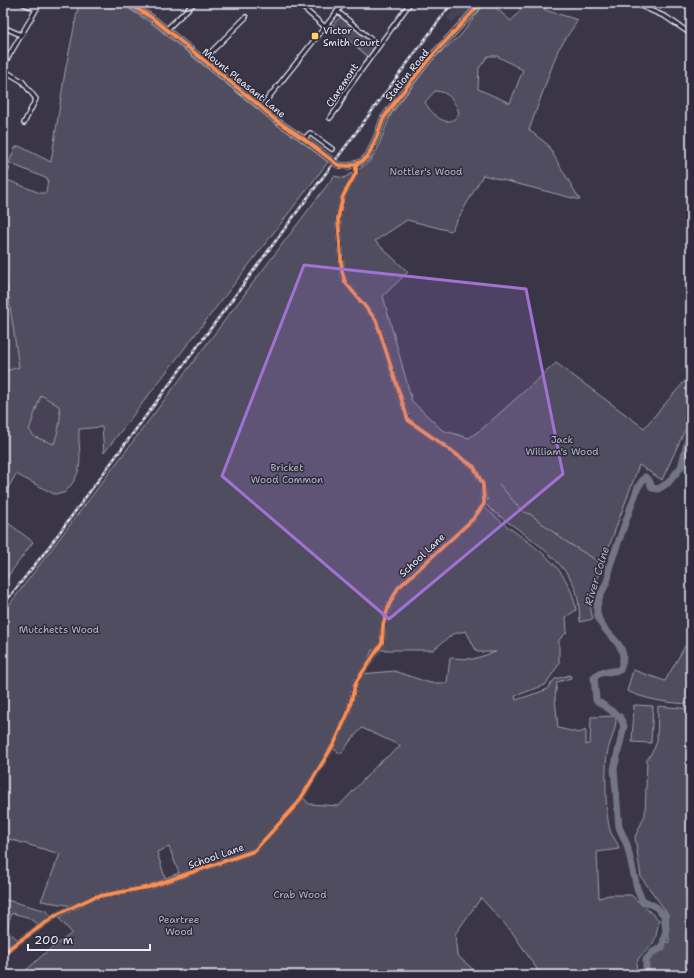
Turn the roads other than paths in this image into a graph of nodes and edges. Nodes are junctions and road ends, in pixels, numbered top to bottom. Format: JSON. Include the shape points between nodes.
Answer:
{"nodes":[{"id":1,"x":22,"y":3,"type":"edge"},
{"id":2,"x":40,"y":3,"type":"edge"},
{"id":3,"x":127,"y":3,"type":"edge"},
{"id":4,"x":194,"y":3,"type":"edge"},
{"id":5,"x":294,"y":3,"type":"edge"},
{"id":6,"x":344,"y":3,"type":"edge"},
{"id":7,"x":410,"y":3,"type":"edge"},
{"id":8,"x":482,"y":3,"type":"edge"},
{"id":9,"x":634,"y":3,"type":"edge"},
{"id":10,"x":36,"y":9,"type":"junction"},
{"id":11,"x":338,"y":11,"type":"junction"},
{"id":12,"x":246,"y":17,"type":"dead end"},
{"id":13,"x":3,"y":27,"type":"edge"},
{"id":14,"x":325,"y":27,"type":"junction"},
{"id":15,"x":166,"y":30,"type":"junction"},
{"id":16,"x":691,"y":34,"type":"edge"},
{"id":17,"x":21,"y":35,"type":"junction"},
{"id":18,"x":378,"y":45,"type":"junction"},
{"id":19,"x":203,"y":60,"type":"junction"},
{"id":20,"x":3,"y":64,"type":"edge"},
{"id":21,"x":3,"y":70,"type":"edge"},
{"id":22,"x":261,"y":107,"type":"junction"},
{"id":23,"x":330,"y":118,"type":"dead end"},
{"id":24,"x":24,"y":123,"type":"dead end"},
{"id":25,"x":304,"y":139,"type":"junction"},
{"id":26,"x":332,"y":149,"type":"dead end"},
{"id":27,"x":356,"y":164,"type":"junction"},
{"id":28,"x":3,"y":955,"type":"edge"}],
"edges":[{"from":1,"to":10,"type":"street"},
{"from":2,"to":10,"type":"street"},
{"from":3,"to":15,"type":"street","name":"Mount Pleasant Lane","via":[[151,17]]},
{"from":4,"to":15,"type":"street"},
{"from":5,"to":14,"type":"street"},
{"from":6,"to":11,"type":"street"},
{"from":7,"to":18,"type":"street","name":"Claremont"},
{"from":8,"to":27,"type":"street","name":"Station Road","via":[[431,56],[397,99],[383,118],[368,156]]},
{"from":9,"to":16,"type":"street","via":[[666,17]]},
{"from":10,"to":17,"type":"street"},
{"from":11,"to":14,"type":"street"},
{"from":11,"to":18,"type":"street"},
{"from":12,"to":19,"type":"street"},
{"from":13,"to":17,"type":"street"},
{"from":14,"to":22,"type":"street"},
{"from":15,"to":19,"type":"street","name":"Mount Pleasant Lane"},
{"from":17,"to":20,"type":"street"},
{"from":18,"to":23,"type":"street","name":"Claremont"},
{"from":19,"to":22,"type":"street","name":"Mount Pleasant Lane"},
{"from":21,"to":24,"type":"street","via":[[22,81],[36,99]]},
{"from":22,"to":25,"type":"street","name":"Mount Pleasant Lane"},
{"from":25,"to":26,"type":"street","via":[[310,133]]},
{"from":25,"to":27,"type":"street","name":"Mount Pleasant Lane","via":[[338,165]]},
{"from":27,"to":28,"type":"street","name":"School Lane","via":[[356,173],[343,196],[338,218],[345,282],[376,320],[408,420],[474,467],[483,484],[484,504],[473,519],[398,588],[388,604],[382,643],[356,682],[348,713],[335,742],[298,803],[254,851],[149,887],[94,897],[58,914]]}]}
